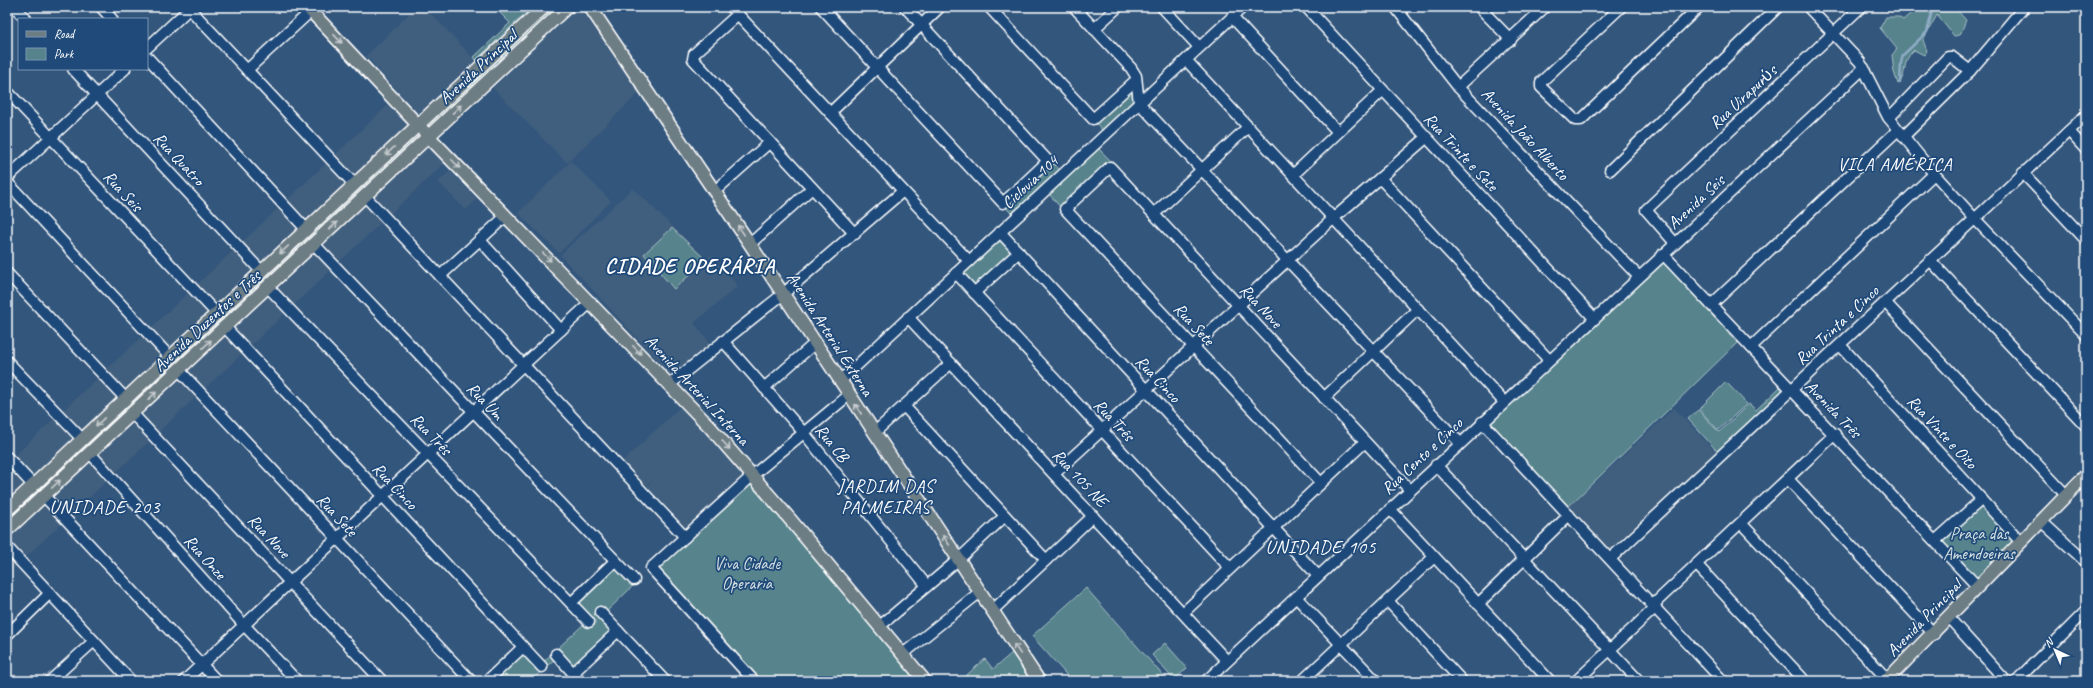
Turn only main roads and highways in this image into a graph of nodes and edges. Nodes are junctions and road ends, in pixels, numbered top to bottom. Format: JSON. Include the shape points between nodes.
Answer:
{"nodes":[{"id":1,"x":544,"y":7,"type":"edge"},
{"id":2,"x":567,"y":7,"type":"edge"},
{"id":3,"x":590,"y":7,"type":"edge"},
{"id":4,"x":309,"y":9,"type":"edge"},
{"id":5,"x":418,"y":125,"type":"junction"},
{"id":6,"x":429,"y":136,"type":"junction"},
{"id":7,"x":2086,"y":475,"type":"edge"},
{"id":8,"x":7,"y":510,"type":"edge"},
{"id":9,"x":7,"y":530,"type":"edge"},
{"id":10,"x":1887,"y":680,"type":"edge"},
{"id":11,"x":925,"y":681,"type":"edge"},
{"id":12,"x":1039,"y":681,"type":"edge"}],
"edges":[{"from":1,"to":5,"type":"main road","name":"Avenida Principal"},
{"from":6,"to":2,"type":"main road","name":"Avenida Principal","one_way":true},
{"from":12,"to":3,"type":"main road","name":"Avenida Arterial Externa","one_way":true,"via":[[715,191]]},
{"from":4,"to":5,"type":"main road","name":"Avenida Arterial Interna","one_way":true},
{"from":5,"to":6,"type":"main road","name":"Avenida Arterial Interna"},
{"from":5,"to":8,"type":"main road","name":"Avenida Duzentos e Três","one_way":true},
{"from":9,"to":6,"type":"main road","name":"Avenida Duzentos e Três","one_way":true},
{"from":6,"to":11,"type":"main road","name":"Avenida Arterial Interna","one_way":true,"via":[[670,384],[753,475]]},
{"from":7,"to":10,"type":"main road","name":"Avenida Principal"}]}
